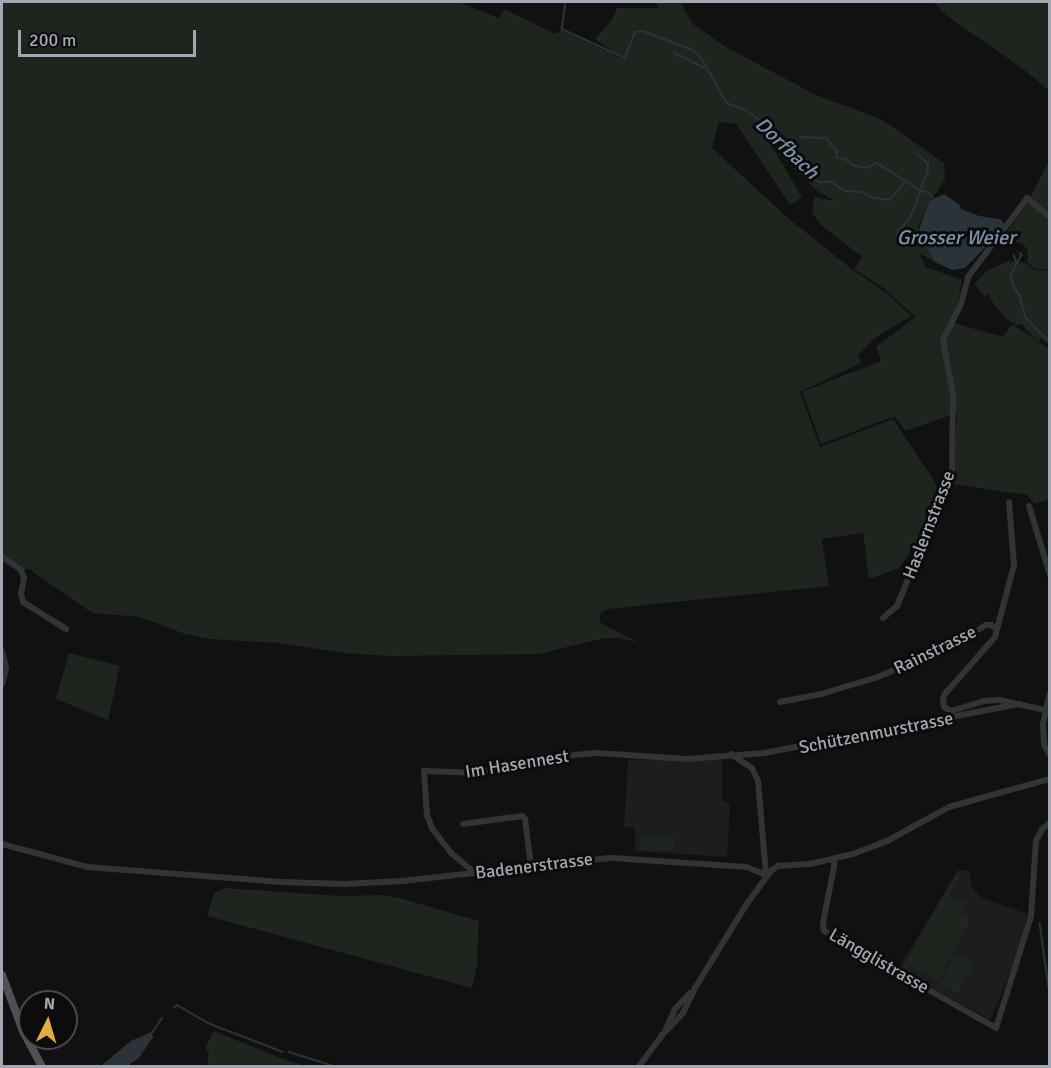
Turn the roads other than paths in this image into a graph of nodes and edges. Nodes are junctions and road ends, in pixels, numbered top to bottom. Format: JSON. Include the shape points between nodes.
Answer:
{"nodes":[{"id":1,"x":1050,"y":217,"type":"edge"},
{"id":2,"x":1009,"y":502,"type":"dead end"},
{"id":3,"x":1029,"y":506,"type":"dead end"},
{"id":4,"x":2,"y":557,"type":"edge"},
{"id":5,"x":1050,"y":575,"type":"edge"},
{"id":6,"x":883,"y":618,"type":"dead end"},
{"id":7,"x":66,"y":629,"type":"dead end"},
{"id":8,"x":997,"y":629,"type":"junction"},
{"id":9,"x":2,"y":651,"type":"edge"},
{"id":10,"x":2,"y":684,"type":"edge"},
{"id":11,"x":1050,"y":693,"type":"edge"},
{"id":12,"x":780,"y":702,"type":"dead end"},
{"id":13,"x":1019,"y":704,"type":"junction"},
{"id":14,"x":1045,"y":710,"type":"junction"},
{"id":15,"x":731,"y":754,"type":"junction"},
{"id":16,"x":1050,"y":755,"type":"edge"},
{"id":17,"x":1049,"y":779,"type":"edge"},
{"id":18,"x":1050,"y":823,"type":"edge"},
{"id":19,"x":463,"y":824,"type":"dead end"},
{"id":20,"x":2,"y":844,"type":"edge"},
{"id":21,"x":834,"y":859,"type":"junction"},
{"id":22,"x":531,"y":866,"type":"junction"},
{"id":23,"x":475,"y":873,"type":"junction"},
{"id":24,"x":766,"y":875,"type":"junction"},
{"id":25,"x":2,"y":975,"type":"edge"},
{"id":26,"x":42,"y":1066,"type":"edge"},
{"id":27,"x":639,"y":1066,"type":"edge"}],
"edges":[{"from":1,"to":6,"type":"street","name":"Haslernstrasse","via":[[1027,198],[968,278],[943,345],[954,411],[952,472],[897,606]]},
{"from":2,"to":8,"type":"street","via":[[1014,565]]},
{"from":3,"to":5,"type":"street"},
{"from":4,"to":7,"type":"street","via":[[21,570],[23,602]]},
{"from":8,"to":12,"type":"street","name":"Rainstrasse","via":[[986,625],[961,641],[878,677]]},
{"from":8,"to":13,"type":"street","name":"Rainstrasse","via":[[991,643],[945,694],[943,703],[951,711],[991,700]]},
{"from":9,"to":10,"type":"street","via":[[6,669]]},
{"from":11,"to":14,"type":"street"},
{"from":13,"to":14,"type":"street","name":"Rainstrasse"},
{"from":13,"to":15,"type":"street","name":"Schützenmurstrasse","via":[[793,749]]},
{"from":14,"to":16,"type":"street","via":[[1044,745]]},
{"from":15,"to":23,"type":"street","name":"Im Hasennest","via":[[687,759],[576,755],[530,759],[479,773],[424,771],[427,815],[432,828],[452,854]]},
{"from":15,"to":24,"type":"street","via":[[752,768],[758,781]]},
{"from":17,"to":21,"type":"street","via":[[949,807],[886,841]]},
{"from":18,"to":21,"type":"street","name":"Längglistrasse","via":[[1036,841],[1031,916],[996,1028],[824,931]]},
{"from":19,"to":22,"type":"street","via":[[522,816]]},
{"from":20,"to":23,"type":"street","name":"Badenerstrasse","via":[[87,867],[281,882],[372,883]]},
{"from":21,"to":24,"type":"street","via":[[778,867]]},
{"from":22,"to":23,"type":"street","name":"Badenerstrasse"},
{"from":22,"to":24,"type":"street","name":"Badenerstrasse","via":[[628,857],[747,867]]},
{"from":24,"to":27,"type":"street","via":[[683,1013]]},
{"from":25,"to":26,"type":"main road","via":[[23,1031]]}]}
